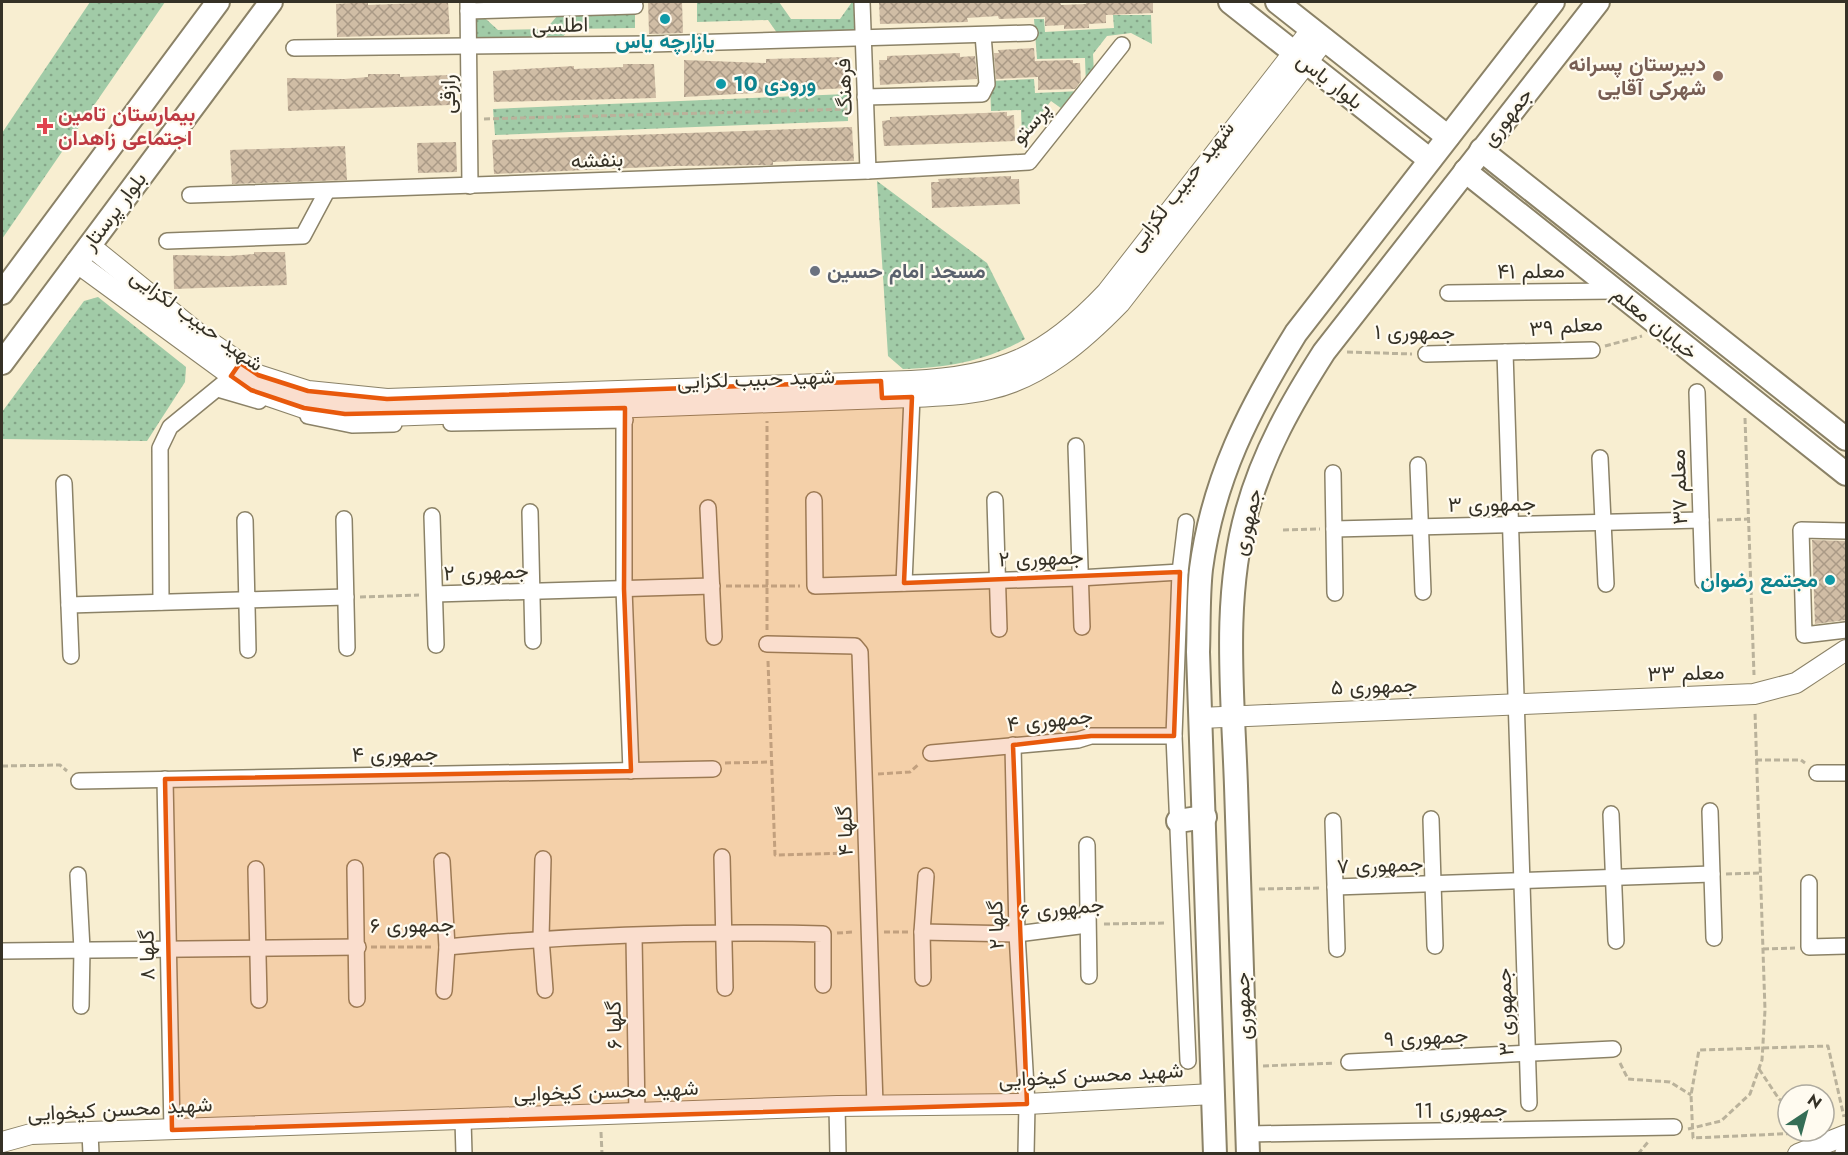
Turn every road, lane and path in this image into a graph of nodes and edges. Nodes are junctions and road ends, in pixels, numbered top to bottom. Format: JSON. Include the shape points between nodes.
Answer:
{"nodes":[{"id":1,"x":218,"y":2,"type":"edge"},
{"id":2,"x":271,"y":2,"type":"edge"},
{"id":3,"x":862,"y":2,"type":"edge"},
{"id":4,"x":1230,"y":2,"type":"edge"},
{"id":5,"x":1277,"y":2,"type":"edge"},
{"id":6,"x":1553,"y":2,"type":"edge"},
{"id":7,"x":1598,"y":2,"type":"edge"},
{"id":8,"x":468,"y":6,"type":"edge"},
{"id":9,"x":635,"y":6,"type":"dead end"},
{"id":10,"x":1030,"y":33,"type":"dead end"},
{"id":11,"x":1318,"y":34,"type":"junction"},
{"id":12,"x":983,"y":35,"type":"junction"},
{"id":13,"x":863,"y":40,"type":"junction"},
{"id":14,"x":1122,"y":45,"type":"dead end"},
{"id":15,"x":469,"y":47,"type":"junction"},
{"id":16,"x":294,"y":48,"type":"dead end"},
{"id":17,"x":1300,"y":58,"type":"junction"},
{"id":18,"x":865,"y":103,"type":"junction"},
{"id":19,"x":469,"y":120,"type":"junction"},
{"id":20,"x":1448,"y":137,"type":"junction"},
{"id":21,"x":1481,"y":150,"type":"junction"},
{"id":22,"x":1430,"y":160,"type":"junction"},
{"id":23,"x":868,"y":171,"type":"junction"},
{"id":24,"x":1465,"y":171,"type":"junction"},
{"id":25,"x":470,"y":186,"type":"junction"},
{"id":26,"x":327,"y":191,"type":"junction"},
{"id":27,"x":190,"y":195,"type":"dead end"},
{"id":28,"x":167,"y":241,"type":"dead end"},
{"id":29,"x":82,"y":254,"type":"junction"},
{"id":30,"x":1615,"y":291,"type":"junction"},
{"id":31,"x":2,"y":293,"type":"edge"},
{"id":32,"x":1448,"y":293,"type":"dead end"},
{"id":33,"x":1664,"y":329,"type":"junction"},
{"id":34,"x":1592,"y":350,"type":"joint"},
{"id":35,"x":1324,"y":352,"type":"junction"},
{"id":36,"x":1505,"y":352,"type":"junction"},
{"id":37,"x":1426,"y":354,"type":"joint"},
{"id":38,"x":2,"y":363,"type":"edge"},
{"id":39,"x":230,"y":376,"type":"junction"},
{"id":40,"x":882,"y":390,"type":"junction"},
{"id":41,"x":1697,"y":392,"type":"dead end"},
{"id":42,"x":912,"y":397,"type":"junction"},
{"id":43,"x":624,"y":406,"type":"junction"},
{"id":44,"x":1846,"y":440,"type":"edge"},
{"id":45,"x":1076,"y":446,"type":"dead end"},
{"id":46,"x":1600,"y":459,"type":"dead end"},
{"id":47,"x":1418,"y":465,"type":"dead end"},
{"id":48,"x":1333,"y":473,"type":"dead end"},
{"id":49,"x":1846,"y":474,"type":"edge"},
{"id":50,"x":64,"y":483,"type":"dead end"},
{"id":51,"x":814,"y":500,"type":"dead end"},
{"id":52,"x":995,"y":500,"type":"dead end"},
{"id":53,"x":708,"y":508,"type":"dead end"},
{"id":54,"x":530,"y":512,"type":"dead end"},
{"id":55,"x":432,"y":516,"type":"dead end"},
{"id":56,"x":344,"y":519,"type":"dead end"},
{"id":57,"x":1748,"y":519,"type":"dead end"},
{"id":58,"x":245,"y":520,"type":"dead end"},
{"id":59,"x":1701,"y":520,"type":"junction"},
{"id":60,"x":1186,"y":522,"type":"dead end"},
{"id":61,"x":1603,"y":523,"type":"junction"},
{"id":62,"x":1511,"y":525,"type":"junction"},
{"id":63,"x":1420,"y":527,"type":"junction"},
{"id":64,"x":1334,"y":529,"type":"junction"},
{"id":65,"x":1284,"y":530,"type":"dead end"},
{"id":66,"x":1846,"y":531,"type":"edge"},
{"id":67,"x":1180,"y":572,"type":"junction"},
{"id":68,"x":1080,"y":578,"type":"junction"},
{"id":69,"x":996,"y":580,"type":"junction"},
{"id":70,"x":1703,"y":581,"type":"dead end"},
{"id":71,"x":904,"y":583,"type":"junction"},
{"id":72,"x":1606,"y":584,"type":"dead end"},
{"id":73,"x":712,"y":586,"type":"junction"},
{"id":74,"x":815,"y":586,"type":"junction"},
{"id":75,"x":624,"y":589,"type":"junction"},
{"id":76,"x":533,"y":591,"type":"junction"},
{"id":77,"x":1423,"y":592,"type":"dead end"},
{"id":78,"x":435,"y":594,"type":"junction"},
{"id":79,"x":1335,"y":594,"type":"dead end"},
{"id":80,"x":346,"y":597,"type":"junction"},
{"id":81,"x":247,"y":600,"type":"junction"},
{"id":82,"x":161,"y":603,"type":"junction"},
{"id":83,"x":69,"y":605,"type":"junction"},
{"id":84,"x":1082,"y":627,"type":"dead end"},
{"id":85,"x":999,"y":628,"type":"dead end"},
{"id":86,"x":1846,"y":630,"type":"edge"},
{"id":87,"x":714,"y":637,"type":"dead end"},
{"id":88,"x":533,"y":641,"type":"dead end"},
{"id":89,"x":767,"y":644,"type":"dead end"},
{"id":90,"x":436,"y":645,"type":"dead end"},
{"id":91,"x":347,"y":648,"type":"dead end"},
{"id":92,"x":248,"y":650,"type":"dead end"},
{"id":93,"x":1846,"y":650,"type":"edge"},
{"id":94,"x":71,"y":656,"type":"dead end"},
{"id":95,"x":1516,"y":704,"type":"junction"},
{"id":96,"x":1234,"y":716,"type":"junction"},
{"id":97,"x":1200,"y":718,"type":"junction"},
{"id":98,"x":1174,"y":736,"type":"junction"},
{"id":99,"x":1013,"y":745,"type":"junction"},
{"id":100,"x":931,"y":753,"type":"joint"},
{"id":101,"x":1756,"y":760,"type":"dead end"},
{"id":102,"x":772,"y":762,"type":"dead end"},
{"id":103,"x":2,"y":766,"type":"edge"},
{"id":104,"x":713,"y":770,"type":"joint"},
{"id":105,"x":631,"y":771,"type":"junction"},
{"id":106,"x":1817,"y":773,"type":"joint"},
{"id":107,"x":1846,"y":773,"type":"edge"},
{"id":108,"x":864,"y":775,"type":"junction"},
{"id":109,"x":165,"y":779,"type":"junction"},
{"id":110,"x":79,"y":781,"type":"joint"},
{"id":111,"x":1710,"y":811,"type":"dead end"},
{"id":112,"x":1611,"y":814,"type":"dead end"},
{"id":113,"x":1205,"y":817,"type":"junction"},
{"id":114,"x":1431,"y":819,"type":"dead end"},
{"id":115,"x":1178,"y":821,"type":"junction"},
{"id":116,"x":1333,"y":821,"type":"dead end"},
{"id":117,"x":1086,"y":845,"type":"dead end"},
{"id":118,"x":867,"y":852,"type":"junction"},
{"id":119,"x":775,"y":855,"type":"dead end"},
{"id":120,"x":722,"y":857,"type":"dead end"},
{"id":121,"x":543,"y":859,"type":"dead end"},
{"id":122,"x":442,"y":861,"type":"dead end"},
{"id":123,"x":355,"y":868,"type":"dead end"},
{"id":124,"x":256,"y":869,"type":"dead end"},
{"id":125,"x":1760,"y":873,"type":"dead end"},
{"id":126,"x":1712,"y":874,"type":"junction"},
{"id":127,"x":78,"y":875,"type":"dead end"},
{"id":128,"x":926,"y":876,"type":"dead end"},
{"id":129,"x":1614,"y":878,"type":"junction"},
{"id":130,"x":1522,"y":881,"type":"junction"},
{"id":131,"x":1809,"y":883,"type":"dead end"},
{"id":132,"x":1433,"y":884,"type":"junction"},
{"id":133,"x":1335,"y":887,"type":"junction"},
{"id":134,"x":1240,"y":890,"type":"junction"},
{"id":135,"x":1184,"y":923,"type":"junction"},
{"id":136,"x":1087,"y":925,"type":"junction"},
{"id":137,"x":722,"y":932,"type":"junction"},
{"id":138,"x":922,"y":932,"type":"junction"},
{"id":139,"x":1017,"y":934,"type":"junction"},
{"id":140,"x":634,"y":937,"type":"junction"},
{"id":141,"x":542,"y":938,"type":"junction"},
{"id":142,"x":1714,"y":938,"type":"dead end"},
{"id":143,"x":1616,"y":941,"type":"dead end"},
{"id":144,"x":1435,"y":946,"type":"dead end"},
{"id":145,"x":1846,"y":946,"type":"edge"},
{"id":146,"x":168,"y":947,"type":"junction"},
{"id":147,"x":260,"y":947,"type":"junction"},
{"id":148,"x":357,"y":947,"type":"junction"},
{"id":149,"x":447,"y":947,"type":"junction"},
{"id":150,"x":1809,"y":947,"type":"junction"},
{"id":151,"x":82,"y":949,"type":"junction"},
{"id":152,"x":1337,"y":949,"type":"dead end"},
{"id":153,"x":1763,"y":949,"type":"dead end"},
{"id":154,"x":2,"y":951,"type":"edge"},
{"id":155,"x":1089,"y":976,"type":"dead end"},
{"id":156,"x":923,"y":978,"type":"dead end"},
{"id":157,"x":823,"y":985,"type":"dead end"},
{"id":158,"x":725,"y":987,"type":"dead end"},
{"id":159,"x":545,"y":990,"type":"dead end"},
{"id":160,"x":444,"y":992,"type":"dead end"},
{"id":161,"x":357,"y":999,"type":"dead end"},
{"id":162,"x":259,"y":1000,"type":"dead end"},
{"id":163,"x":81,"y":1006,"type":"dead end"},
{"id":164,"x":1765,"y":1010,"type":"dead end"},
{"id":165,"x":1761,"y":1048,"type":"junction"},
{"id":166,"x":1613,"y":1049,"type":"joint"},
{"id":167,"x":1527,"y":1053,"type":"junction"},
{"id":168,"x":1188,"y":1061,"type":"dead end"},
{"id":169,"x":1349,"y":1062,"type":"joint"},
{"id":170,"x":1245,"y":1067,"type":"junction"},
{"id":171,"x":1759,"y":1069,"type":"junction"},
{"id":172,"x":1213,"y":1094,"type":"junction"},
{"id":173,"x":1776,"y":1094,"type":"edge"},
{"id":174,"x":1691,"y":1095,"type":"junction"},
{"id":175,"x":1529,"y":1103,"type":"dead end"},
{"id":176,"x":1027,"y":1104,"type":"junction"},
{"id":177,"x":875,"y":1106,"type":"junction"},
{"id":178,"x":837,"y":1107,"type":"junction"},
{"id":179,"x":637,"y":1114,"type":"junction"},
{"id":180,"x":463,"y":1120,"type":"junction"},
{"id":181,"x":1846,"y":1124,"type":"edge"},
{"id":182,"x":1674,"y":1127,"type":"joint"},
{"id":183,"x":172,"y":1130,"type":"junction"},
{"id":184,"x":1692,"y":1130,"type":"junction"},
{"id":185,"x":90,"y":1133,"type":"junction"},
{"id":186,"x":1776,"y":1134,"type":"edge"},
{"id":187,"x":1846,"y":1135,"type":"edge"},
{"id":188,"x":2,"y":1142,"type":"edge"},
{"id":189,"x":1248,"y":1144,"type":"edge"},
{"id":190,"x":91,"y":1154,"type":"edge"},
{"id":191,"x":464,"y":1154,"type":"edge"},
{"id":192,"x":838,"y":1154,"type":"edge"},
{"id":193,"x":1026,"y":1154,"type":"edge"},
{"id":194,"x":1215,"y":1154,"type":"edge"},
{"id":195,"x":1798,"y":1154,"type":"edge"}],
"edges":[{"from":1,"to":31,"type":"main road","name":"بلوار پرستار"},
{"from":2,"to":29,"type":"main road","name":"بلوار پرستار"},
{"from":3,"to":13,"type":"street","name":"فرهنگ"},
{"from":4,"to":17,"type":"main road","name":"بلوار یاس"},
{"from":5,"to":11,"type":"main road","name":"بلوار یاس"},
{"from":6,"to":20,"type":"main road","name":"جمهوری"},
{"from":7,"to":21,"type":"main road","name":"جمهوری"},
{"from":8,"to":9,"type":"street"},
{"from":8,"to":15,"type":"street","name":"رازقی"},
{"from":10,"to":12,"type":"street","name":"اطلسی"},
{"from":11,"to":17,"type":"street","name":"شهید حبیب لکزایی"},
{"from":11,"to":20,"type":"main road","name":"بلوار یاس"},
{"from":12,"to":13,"type":"street","name":"اطلسی"},
{"from":12,"to":18,"type":"street","via":[[987,84],[981,94]]},
{"from":13,"to":15,"type":"street","name":"اطلسی"},
{"from":13,"to":18,"type":"street","name":"فرهنگ"},
{"from":14,"to":23,"type":"street","name":"پرستو","via":[[1029,162]]},
{"from":15,"to":16,"type":"street","name":"اطلسی"},
{"from":15,"to":19,"type":"street","name":"رازقی"},
{"from":17,"to":22,"type":"main road","name":"بلوار یاس"},
{"from":17,"to":40,"type":"street","name":"شهید حبیب لکزایی","via":[[1082,318],[1053,341],[988,373]]},
{"from":17,"to":42,"type":"street","name":"شهید حبیب لکزایی","via":[[1120,303],[1094,330],[1063,355],[992,389]]},
{"from":18,"to":19,"type":"path"},
{"from":18,"to":23,"type":"street","name":"فرهنگ"},
{"from":19,"to":25,"type":"street","name":"رازقی"},
{"from":20,"to":22,"type":"main road","name":"جمهوری"},
{"from":21,"to":24,"type":"main road","name":"جمهوری"},
{"from":21,"to":44,"type":"main road","name":"خیابان معلم"},
{"from":22,"to":97,"type":"main road","name":"جمهوری","via":[[1296,333],[1263,385],[1236,440],[1214,502],[1201,570]]},
{"from":23,"to":25,"type":"street","name":"بنفشه"},
{"from":24,"to":30,"type":"main road","name":"خیابان معلم"},
{"from":24,"to":35,"type":"main road","name":"جمهوری"},
{"from":25,"to":26,"type":"street","name":"بنفشه"},
{"from":26,"to":27,"type":"street","name":"بنفشه"},
{"from":26,"to":28,"type":"street","via":[[303,236]]},
{"from":29,"to":38,"type":"main road","name":"بلوار پرستار"},
{"from":29,"to":39,"type":"street","name":"شهید حبیب لکزایی"},
{"from":30,"to":32,"type":"street","name":"معلم ۴۱"},
{"from":30,"to":33,"type":"main road","name":"خیابان معلم"},
{"from":33,"to":34,"type":"path","name":"معلم ۳۹"},
{"from":33,"to":49,"type":"main road","name":"خیابان معلم"},
{"from":34,"to":36,"type":"street","name":"معلم ۳۹"},
{"from":35,"to":37,"type":"path","name":"جمهوری ۱"},
{"from":35,"to":96,"type":"main road","name":"جمهوری","via":[[1266,453],[1246,511],[1236,568]]},
{"from":36,"to":37,"type":"street","name":"جمهوری ۱"},
{"from":36,"to":62,"type":"street","name":"جمهوری ۳"},
{"from":39,"to":43,"type":"street","name":"شهید حبیب لکزایی","via":[[251,390],[304,408],[345,414],[387,416]]},
{"from":39,"to":82,"type":"street","via":[[170,427],[160,448]]},
{"from":40,"to":42,"type":"street","name":"شهید حبیب لکزایی"},
{"from":40,"to":43,"type":"street","name":"شهید حبیب لکزایی"},
{"from":41,"to":59,"type":"street","name":"معلم ۳۷"},
{"from":42,"to":71,"type":"street"},
{"from":43,"to":75,"type":"street"},
{"from":45,"to":68,"type":"street"},
{"from":46,"to":61,"type":"street"},
{"from":47,"to":63,"type":"street"},
{"from":48,"to":64,"type":"street"},
{"from":50,"to":83,"type":"street"},
{"from":51,"to":74,"type":"street"},
{"from":52,"to":69,"type":"street"},
{"from":53,"to":73,"type":"street"},
{"from":54,"to":76,"type":"street"},
{"from":55,"to":78,"type":"street"},
{"from":56,"to":80,"type":"street"},
{"from":57,"to":59,"type":"path"},
{"from":58,"to":81,"type":"street"},
{"from":59,"to":61,"type":"street","name":"جمهوری ۳"},
{"from":59,"to":70,"type":"street","name":"معلم ۳۷"},
{"from":60,"to":67,"type":"street"},
{"from":61,"to":62,"type":"street","name":"جمهوری ۳"},
{"from":61,"to":72,"type":"street"},
{"from":62,"to":63,"type":"street","name":"جمهوری ۳"},
{"from":62,"to":95,"type":"street","name":"جمهوری ۳"},
{"from":63,"to":64,"type":"street","name":"جمهوری ۳"},
{"from":63,"to":77,"type":"street"},
{"from":64,"to":65,"type":"path"},
{"from":64,"to":79,"type":"street"},
{"from":66,"to":86,"type":"street","via":[[1802,530],[1804,635]]},
{"from":67,"to":68,"type":"street","name":"جمهوری ۲"},
{"from":67,"to":98,"type":"street"},
{"from":68,"to":69,"type":"street","name":"جمهوری ۲"},
{"from":68,"to":84,"type":"street"},
{"from":69,"to":71,"type":"street","name":"جمهوری ۲"},
{"from":69,"to":85,"type":"street"},
{"from":71,"to":74,"type":"street","name":"جمهوری ۲"},
{"from":73,"to":74,"type":"path"},
{"from":73,"to":75,"type":"street","name":"جمهوری ۲"},
{"from":73,"to":87,"type":"street"},
{"from":75,"to":76,"type":"street","name":"جمهوری ۲"},
{"from":75,"to":105,"type":"street"},
{"from":76,"to":78,"type":"street","name":"جمهوری ۲"},
{"from":76,"to":88,"type":"street"},
{"from":78,"to":80,"type":"path","name":"جمهوری ۲"},
{"from":78,"to":90,"type":"street"},
{"from":80,"to":81,"type":"street"},
{"from":80,"to":91,"type":"street"},
{"from":81,"to":82,"type":"street"},
{"from":81,"to":92,"type":"street"},
{"from":82,"to":83,"type":"street"},
{"from":83,"to":94,"type":"street"},
{"from":89,"to":108,"type":"street","name":"گلها ۴","via":[[859,648]]},
{"from":93,"to":95,"type":"street","name":"معلم ۳۳","via":[[1796,683],[1754,694]]},
{"from":95,"to":96,"type":"street","name":"جمهوری ۵"},
{"from":95,"to":130,"type":"street","name":"جمهوری ۳"},
{"from":96,"to":97,"type":"street","name":"جمهوری ۵"},
{"from":96,"to":134,"type":"main road","name":"جمهوری"},
{"from":97,"to":113,"type":"main road","name":"جمهوری"},
{"from":98,"to":99,"type":"street","name":"جمهوری ۴","via":[[1091,736]]},
{"from":98,"to":115,"type":"street"},
{"from":99,"to":100,"type":"street","name":"جمهوری ۴"},
{"from":99,"to":139,"type":"street","name":"گلها ۲"},
{"from":100,"to":108,"type":"path","via":[[910,772]]},
{"from":101,"to":106,"type":"path","via":[[1801,760]]},
{"from":102,"to":104,"type":"path","via":[[724,763]]},
{"from":103,"to":110,"type":"path","via":[[60,765]]},
{"from":104,"to":105,"type":"street","name":"جمهوری ۴"},
{"from":105,"to":109,"type":"street","name":"جمهوری ۴"},
{"from":106,"to":107,"type":"street"},
{"from":108,"to":118,"type":"street","name":"گلها ۴"},
{"from":109,"to":110,"type":"street","name":"جمهوری ۴"},
{"from":109,"to":146,"type":"street","name":"گلها ۸"},
{"from":111,"to":126,"type":"street"},
{"from":112,"to":129,"type":"street"},
{"from":113,"to":115,"type":"main road"},
{"from":113,"to":172,"type":"main road","name":"جمهوری"},
{"from":114,"to":132,"type":"street"},
{"from":115,"to":135,"type":"street"},
{"from":116,"to":133,"type":"street"},
{"from":117,"to":136,"type":"street"},
{"from":118,"to":119,"type":"path"},
{"from":118,"to":177,"type":"street","name":"گلها ۴"},
{"from":120,"to":137,"type":"street"},
{"from":121,"to":141,"type":"street"},
{"from":122,"to":149,"type":"street"},
{"from":123,"to":148,"type":"street"},
{"from":124,"to":147,"type":"street"},
{"from":125,"to":126,"type":"path"},
{"from":126,"to":129,"type":"street","name":"جمهوری ۷"},
{"from":126,"to":142,"type":"street"},
{"from":127,"to":151,"type":"street"},
{"from":128,"to":138,"type":"street"},
{"from":129,"to":130,"type":"street","name":"جمهوری ۷"},
{"from":129,"to":143,"type":"street"},
{"from":130,"to":132,"type":"street","name":"جمهوری ۷"},
{"from":130,"to":167,"type":"street","name":"جمهوری ۳"},
{"from":131,"to":150,"type":"street"},
{"from":132,"to":133,"type":"street","name":"جمهوری ۷"},
{"from":132,"to":144,"type":"street"},
{"from":133,"to":134,"type":"path","name":"جمهوری ۷"},
{"from":133,"to":152,"type":"street"},
{"from":134,"to":170,"type":"main road","name":"جمهوری"},
{"from":135,"to":136,"type":"path","name":"جمهوری ۶"},
{"from":135,"to":168,"type":"street"},
{"from":136,"to":139,"type":"street","name":"جمهوری ۶"},
{"from":136,"to":155,"type":"street"},
{"from":137,"to":140,"type":"street","name":"جمهوری ۶"},
{"from":137,"to":157,"type":"street","name":"جمهوری ۶","via":[[823,934]]},
{"from":137,"to":158,"type":"street"},
{"from":138,"to":139,"type":"street","name":"جمهوری ۶"},
{"from":138,"to":156,"type":"street"},
{"from":139,"to":176,"type":"street","name":"گلها ۲"},
{"from":140,"to":141,"type":"street","name":"جمهوری ۶"},
{"from":140,"to":179,"type":"street","name":"گلها ۶"},
{"from":141,"to":149,"type":"street","name":"جمهوری ۶"},
{"from":141,"to":159,"type":"street"},
{"from":145,"to":150,"type":"street"},
{"from":146,"to":147,"type":"street","name":"جمهوری ۶"},
{"from":146,"to":151,"type":"street","name":"جمهوری ۶"},
{"from":146,"to":183,"type":"street","name":"گلها ۸"},
{"from":147,"to":148,"type":"street","name":"جمهوری ۶"},
{"from":147,"to":162,"type":"street"},
{"from":148,"to":149,"type":"path","name":"جمهوری ۶"},
{"from":148,"to":161,"type":"street"},
{"from":149,"to":160,"type":"street"},
{"from":150,"to":153,"type":"path"},
{"from":151,"to":154,"type":"street","name":"جمهوری ۶"},
{"from":151,"to":163,"type":"street"},
{"from":164,"to":165,"type":"path"},
{"from":165,"to":171,"type":"path"},
{"from":165,"to":174,"type":"path","via":[[1699,1050]]},
{"from":165,"to":181,"type":"path","via":[[1828,1046]]},
{"from":166,"to":167,"type":"street","name":"جمهوری ۹"},
{"from":166,"to":174,"type":"path","via":[[1628,1079],[1670,1082]]},
{"from":167,"to":169,"type":"street","name":"جمهوری ۹"},
{"from":167,"to":175,"type":"street","name":"جمهوری ۳"},
{"from":169,"to":170,"type":"path"},
{"from":170,"to":189,"type":"main road","name":"جمهوری"},
{"from":171,"to":173,"type":"path"},
{"from":171,"to":184,"type":"path","via":[[1750,1094],[1721,1121]]},
{"from":172,"to":176,"type":"street","name":"شهید محسن کیخوایی"},
{"from":172,"to":194,"type":"main road","name":"جمهوری"},
{"from":174,"to":184,"type":"path"},
{"from":176,"to":177,"type":"street","name":"شهید محسن کیخوایی"},
{"from":176,"to":193,"type":"street","name":"گلها ۲"},
{"from":177,"to":178,"type":"street","name":"شهید محسن کیخوایی"},
{"from":178,"to":179,"type":"street","name":"شهید محسن کیخوایی"},
{"from":178,"to":192,"type":"street"},
{"from":179,"to":180,"type":"street","name":"شهید محسن کیخوایی"},
{"from":180,"to":183,"type":"street","name":"شهید محسن کیخوایی"},
{"from":180,"to":191,"type":"street"},
{"from":182,"to":184,"type":"path"},
{"from":182,"to":189,"type":"street","name":"جمهوری 11"},
{"from":183,"to":185,"type":"street","name":"شهید محسن کیخوایی"},
{"from":184,"to":186,"type":"path","via":[[1693,1138]]},
{"from":185,"to":188,"type":"street","name":"شهید محسن کیخوایی","via":[[32,1134]]},
{"from":185,"to":190,"type":"street"},
{"from":187,"to":195,"type":"street"}]}
